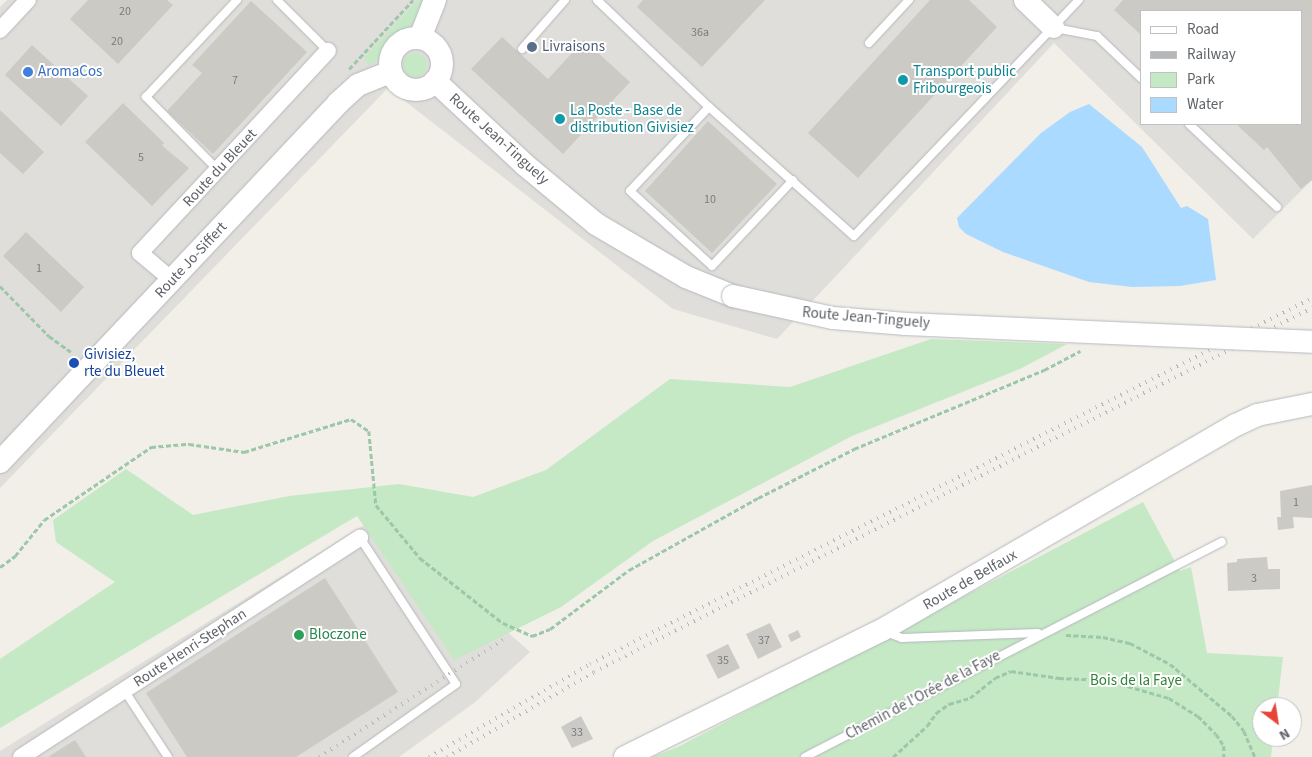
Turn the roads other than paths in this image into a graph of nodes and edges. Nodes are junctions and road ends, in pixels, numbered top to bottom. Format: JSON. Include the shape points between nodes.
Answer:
{"nodes":[{"id":1,"x":28,"y":0,"type":"edge"},
{"id":2,"x":238,"y":0,"type":"edge"},
{"id":3,"x":277,"y":0,"type":"edge"},
{"id":4,"x":436,"y":0,"type":"edge"},
{"id":5,"x":565,"y":0,"type":"edge"},
{"id":6,"x":597,"y":0,"type":"edge"},
{"id":7,"x":909,"y":0,"type":"edge"},
{"id":8,"x":1025,"y":0,"type":"edge"},
{"id":9,"x":1079,"y":0,"type":"edge"},
{"id":10,"x":1053,"y":27,"type":"junction"},
{"id":11,"x":0,"y":30,"type":"edge"},
{"id":12,"x":420,"y":38,"type":"junction"},
{"id":13,"x":869,"y":43,"type":"dead end"},
{"id":14,"x":522,"y":49,"type":"dead end"},
{"id":15,"x":328,"y":51,"type":"joint"},
{"id":16,"x":391,"y":72,"type":"junction"},
{"id":17,"x":1140,"y":77,"type":"edge"},
{"id":18,"x":435,"y":81,"type":"junction"},
{"id":19,"x":709,"y":107,"type":"junction"},
{"id":20,"x":1190,"y":125,"type":"edge"},
{"id":21,"x":218,"y":170,"type":"junction"},
{"id":22,"x":793,"y":180,"type":"junction"},
{"id":23,"x":1277,"y":207,"type":"dead end"},
{"id":24,"x":172,"y":280,"type":"junction"},
{"id":25,"x":1312,"y":342,"type":"edge"},
{"id":26,"x":1312,"y":404,"type":"edge"},
{"id":27,"x":0,"y":462,"type":"edge"},
{"id":28,"x":360,"y":538,"type":"joint"},
{"id":29,"x":1222,"y":542,"type":"dead end"},
{"id":30,"x":882,"y":630,"type":"junction"},
{"id":31,"x":1040,"y":633,"type":"junction"},
{"id":32,"x":124,"y":690,"type":"junction"},
{"id":33,"x":21,"y":757,"type":"edge"},
{"id":34,"x":168,"y":757,"type":"edge"},
{"id":35,"x":353,"y":757,"type":"edge"},
{"id":36,"x":625,"y":757,"type":"edge"},
{"id":37,"x":805,"y":757,"type":"edge"}],
"edges":[{"from":1,"to":11,"type":"street"},
{"from":2,"to":21,"type":"lane","via":[[146,97]]},
{"from":3,"to":15,"type":"lane"},
{"from":4,"to":12,"type":"main road"},
{"from":5,"to":14,"type":"lane"},
{"from":6,"to":19,"type":"lane"},
{"from":7,"to":13,"type":"lane"},
{"from":8,"to":10,"type":"main road"},
{"from":9,"to":10,"type":"lane"},
{"from":10,"to":17,"type":"lane","via":[[1097,36]]},
{"from":10,"to":22,"type":"lane","via":[[854,236]]},
{"from":12,"to":16,"type":"main road","via":[[411,38],[396,47],[392,54]]},
{"from":12,"to":18,"type":"main road","via":[[428,41],[440,54],[440,72]]},
{"from":15,"to":21,"type":"street","name":"Route du Bleuet"},
{"from":16,"to":18,"type":"main road","via":[[395,80],[411,89],[420,89]]},
{"from":16,"to":24,"type":"main road","name":"Route Jo-Siffert","via":[[358,85],[338,103]]},
{"from":18,"to":25,"type":"main road","name":"Route Jean-Tinguely","bridge":true,"via":[[525,165],[596,224],[686,277],[733,296],[833,318],[906,324]]},
{"from":19,"to":22,"type":"lane"},
{"from":19,"to":22,"type":"lane","via":[[630,192],[712,266]]},
{"from":20,"to":23,"type":"lane"},
{"from":21,"to":24,"type":"street","name":"Route du Bleuet","via":[[140,253]]},
{"from":24,"to":27,"type":"main road","name":"Route Jo-Siffert"},
{"from":26,"to":30,"type":"main road","name":"Route de Belfaux","via":[[1257,415],[1236,425]]},
{"from":28,"to":32,"type":"street","name":"Route Henri-Stephan"},
{"from":28,"to":35,"type":"lane","via":[[456,684]]},
{"from":29,"to":31,"type":"lane","name":"Chemin de l'Orée de la Faye"},
{"from":30,"to":31,"type":"lane","name":"Chemin de l'Orée de la Faye","via":[[902,638]]},
{"from":30,"to":36,"type":"main road","name":"Route de Belfaux"},
{"from":31,"to":37,"type":"lane","name":"Chemin de l'Orée de la Faye"},
{"from":32,"to":33,"type":"street","name":"Route Henri-Stephan"},
{"from":32,"to":34,"type":"lane"}]}
